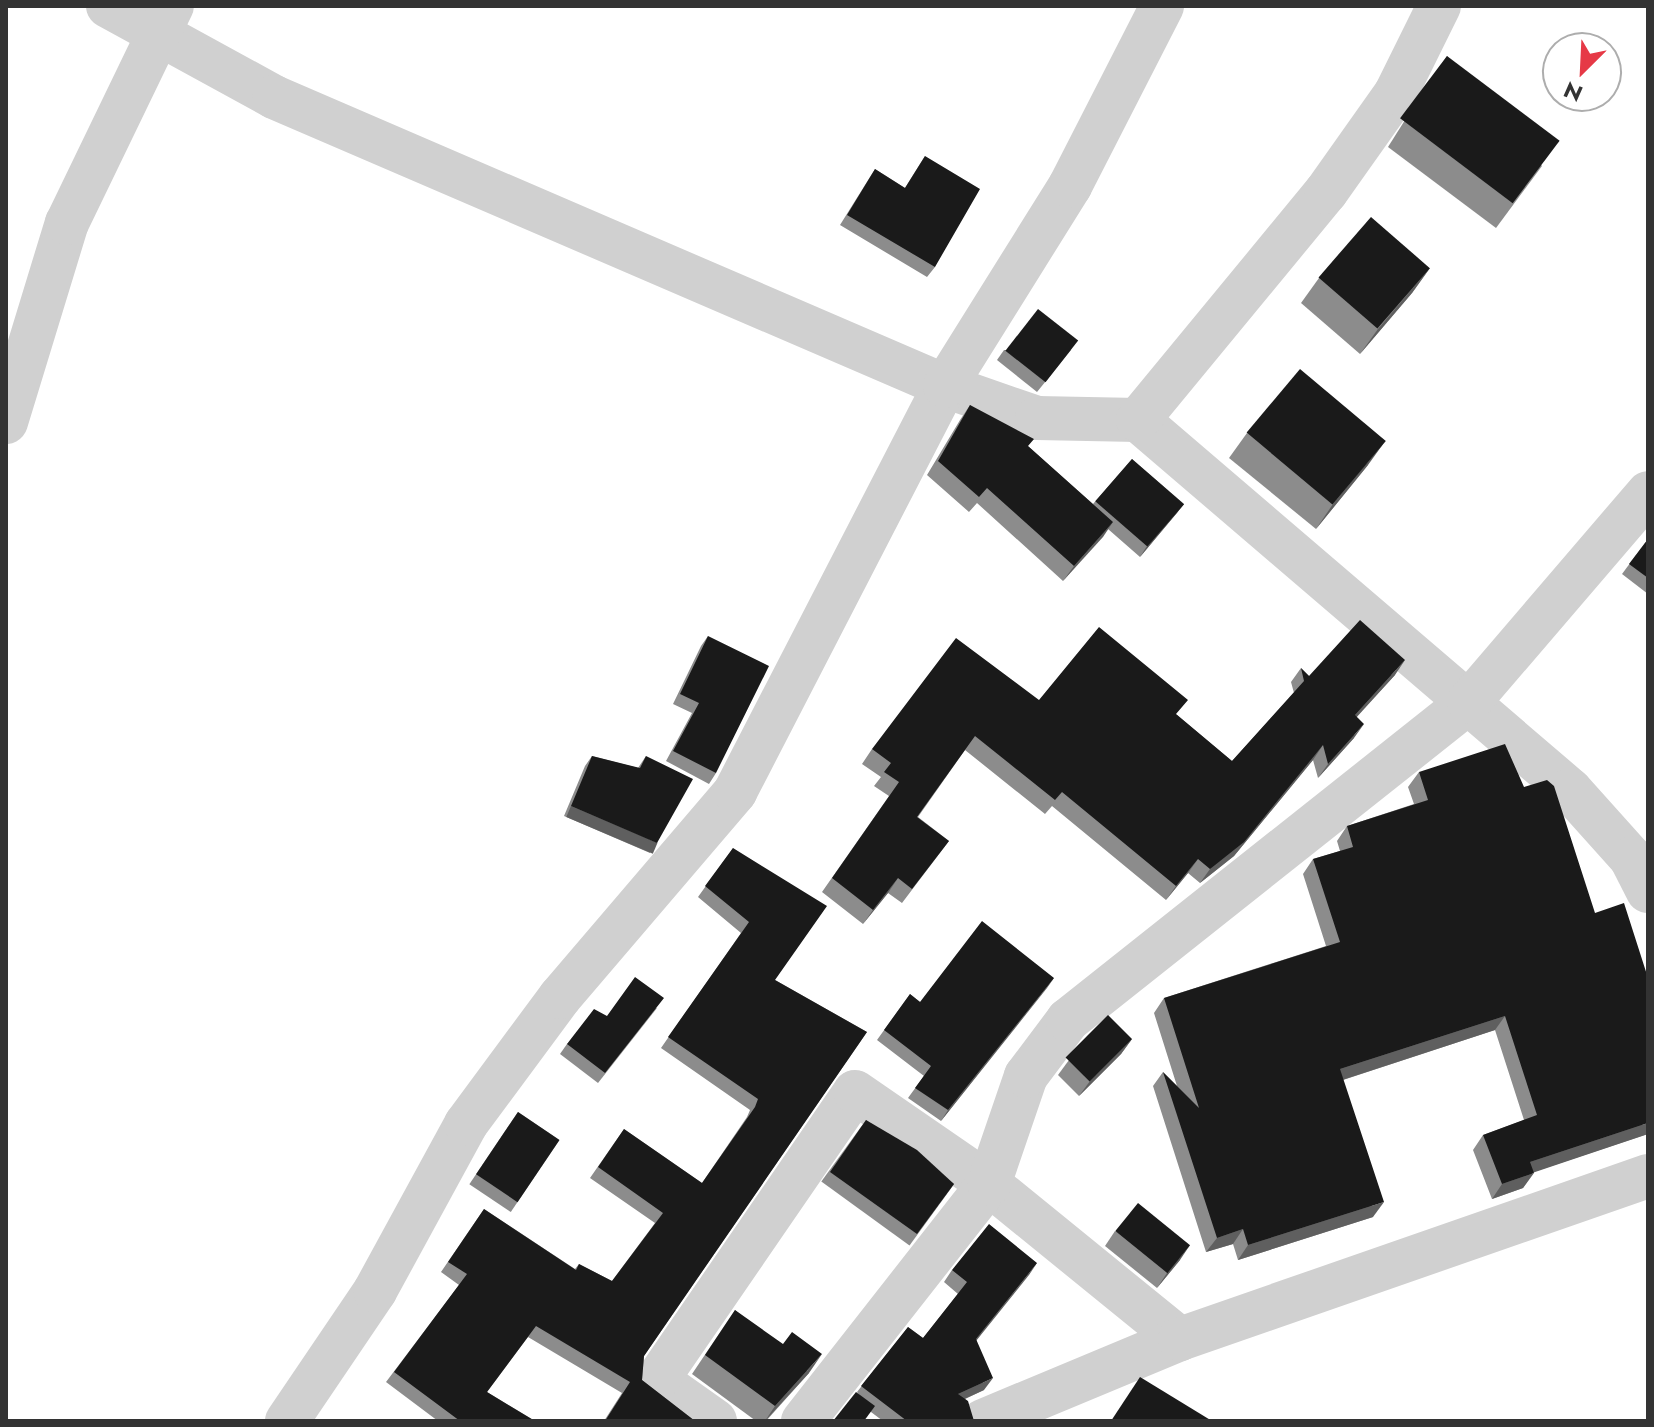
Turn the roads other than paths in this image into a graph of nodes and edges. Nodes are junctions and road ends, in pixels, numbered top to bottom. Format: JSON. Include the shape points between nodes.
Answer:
{"nodes":[{"id":1,"x":108,"y":6,"type":"edge"},
{"id":2,"x":1162,"y":6,"type":"edge"},
{"id":3,"x":1439,"y":6,"type":"edge"},
{"id":4,"x":164,"y":22,"type":"edge"},
{"id":5,"x":945,"y":386,"type":"junction"},
{"id":6,"x":1138,"y":420,"type":"junction"},
{"id":7,"x":6,"y":422,"type":"edge"},
{"id":8,"x":1648,"y":493,"type":"edge"},
{"id":9,"x":1469,"y":702,"type":"junction"},
{"id":10,"x":1648,"y":891,"type":"edge"},
{"id":11,"x":1648,"y":1176,"type":"edge"},
{"id":12,"x":989,"y":1184,"type":"junction"},
{"id":13,"x":1180,"y":1339,"type":"junction"},
{"id":14,"x":287,"y":1421,"type":"edge"},
{"id":15,"x":715,"y":1421,"type":"edge"},
{"id":16,"x":803,"y":1421,"type":"edge"},
{"id":17,"x":983,"y":1421,"type":"edge"}],
"edges":[{"from":1,"to":4,"type":"street"},
{"from":2,"to":5,"type":"street","via":[[1070,186]]},
{"from":3,"to":6,"type":"street","via":[[1396,93],[1326,192]]},
{"from":4,"to":5,"type":"street","via":[[274,97]]},
{"from":4,"to":7,"type":"street","via":[[67,223]]},
{"from":5,"to":6,"type":"street","via":[[1037,418]]},
{"from":5,"to":14,"type":"street","via":[[735,792],[560,997],[466,1124],[375,1291]]},
{"from":6,"to":9,"type":"street"},
{"from":8,"to":9,"type":"street"},
{"from":9,"to":10,"type":"street","via":[[1570,790],[1631,858]]},
{"from":9,"to":12,"type":"street","via":[[1077,1010],[1026,1076]]},
{"from":11,"to":13,"type":"street"},
{"from":12,"to":13,"type":"street"},
{"from":12,"to":15,"type":"street","via":[[855,1092],[657,1380]]},
{"from":12,"to":16,"type":"street"},
{"from":13,"to":17,"type":"street"}]}
